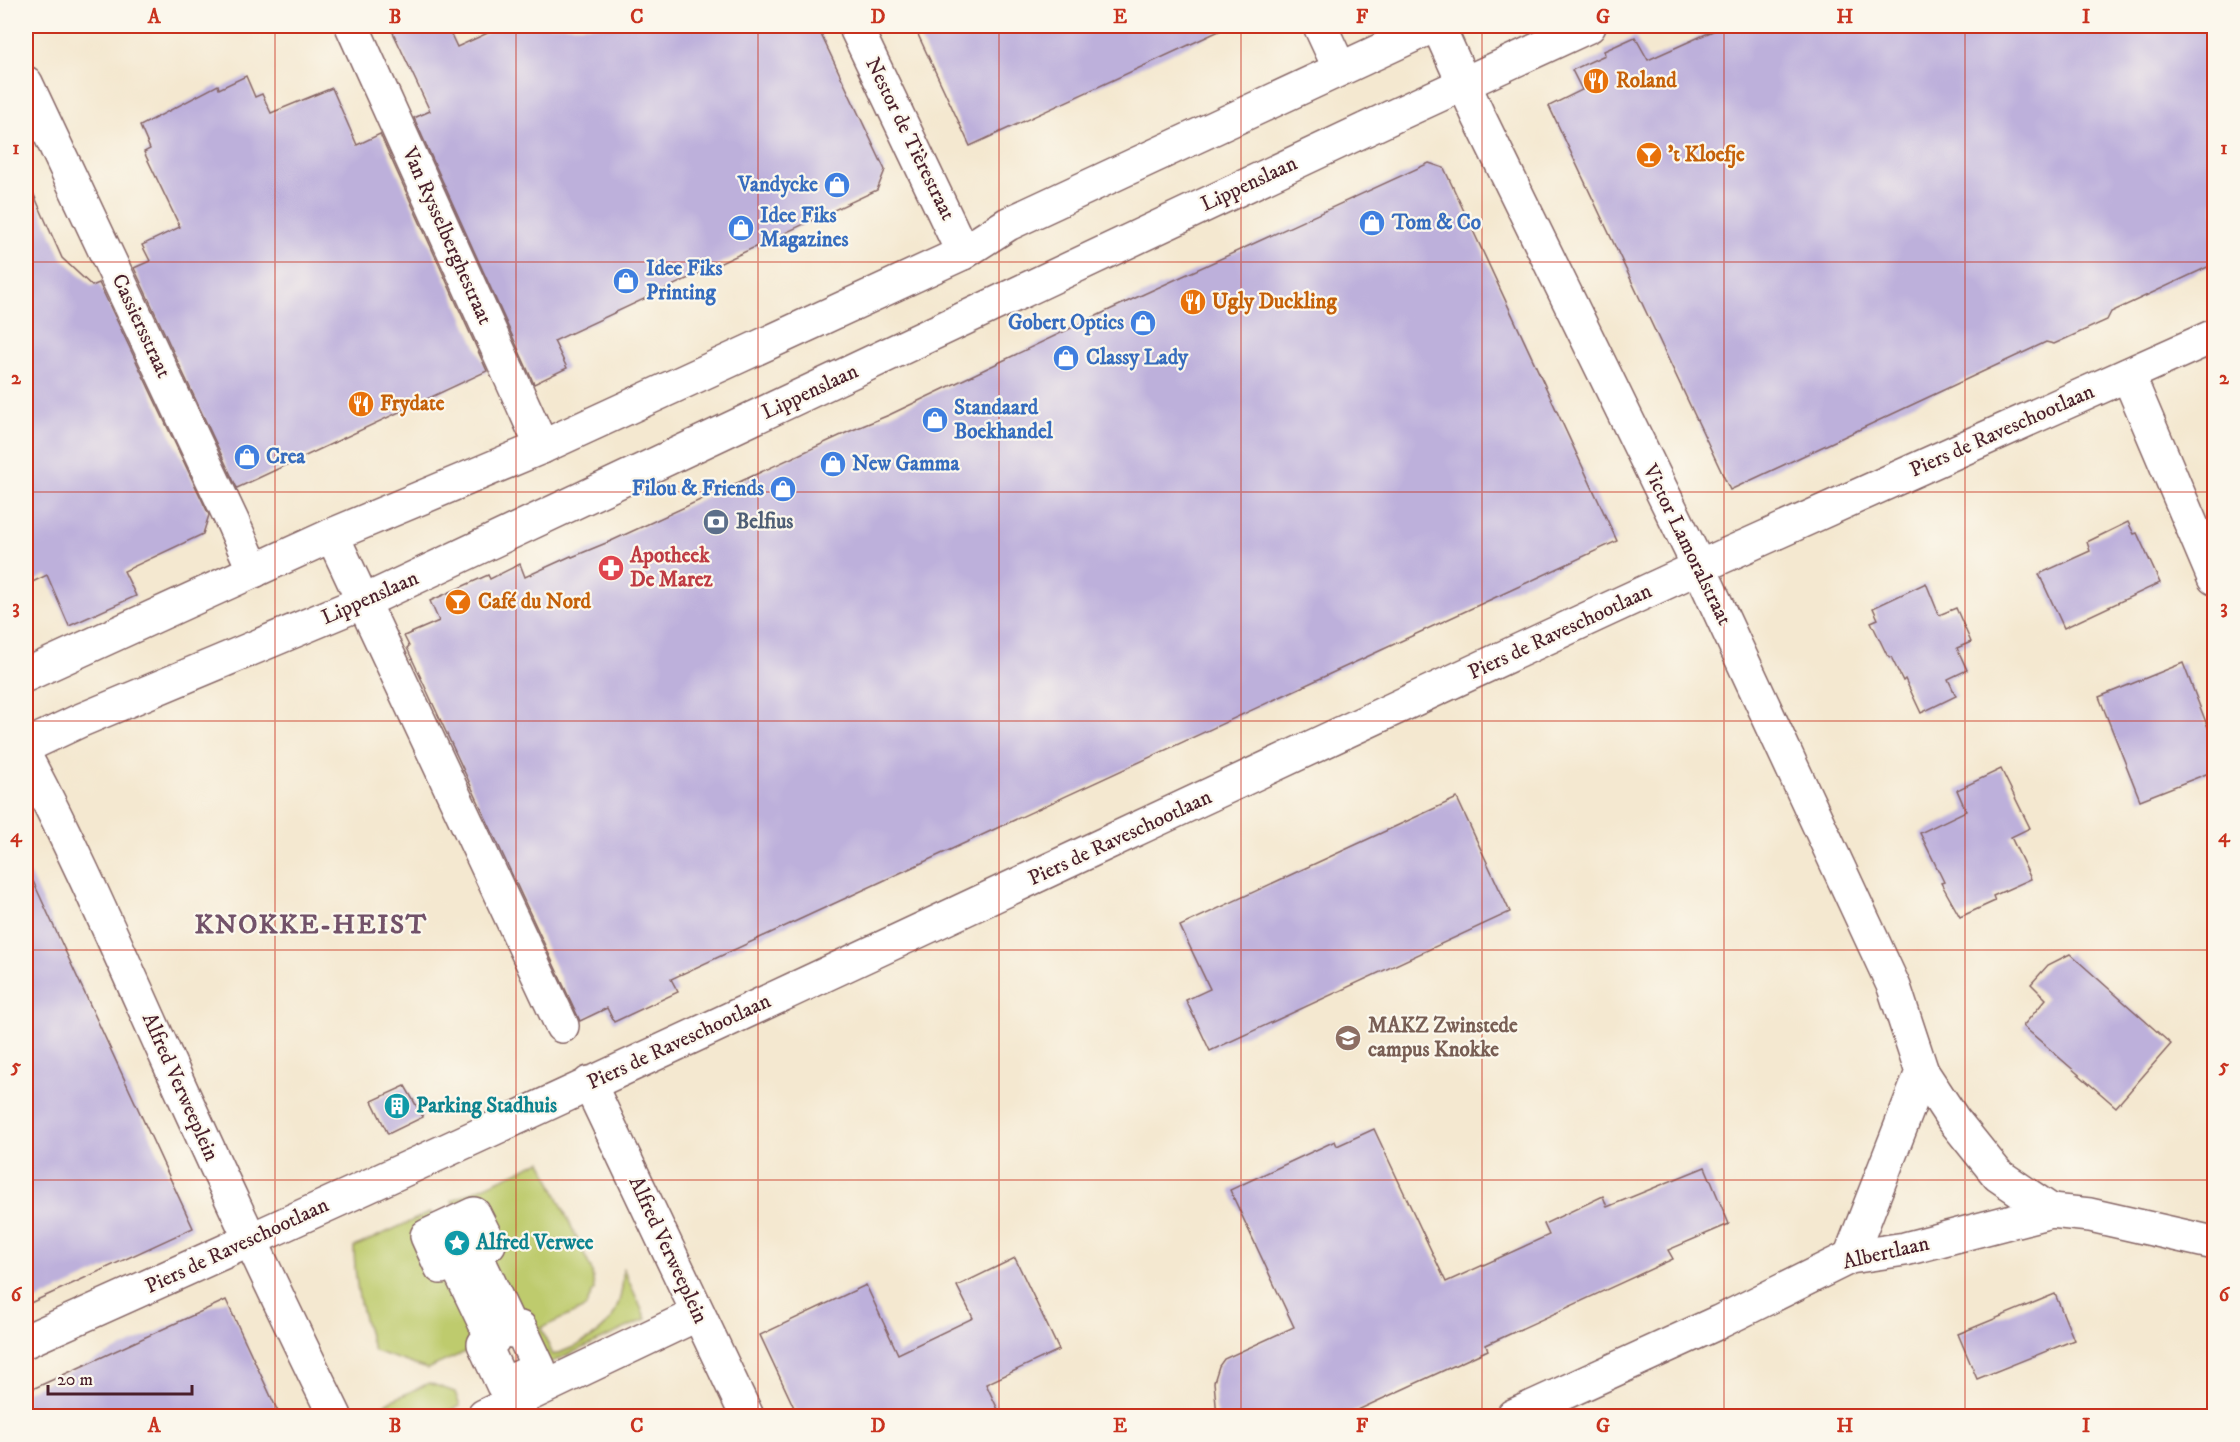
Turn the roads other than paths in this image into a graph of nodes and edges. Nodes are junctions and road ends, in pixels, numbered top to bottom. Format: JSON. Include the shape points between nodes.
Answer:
{"nodes":[{"id":1,"x":352,"y":26,"type":"edge"},
{"id":2,"x":855,"y":26,"type":"edge"},
{"id":3,"x":1320,"y":26,"type":"edge"},
{"id":4,"x":1436,"y":26,"type":"edge"},
{"id":5,"x":1589,"y":26,"type":"edge"},
{"id":6,"x":1340,"y":69,"type":"junction"},
{"id":7,"x":26,"y":83,"type":"edge"},
{"id":8,"x":1463,"y":83,"type":"junction"},
{"id":9,"x":963,"y":253,"type":"junction"},
{"id":10,"x":2214,"y":336,"type":"edge"},
{"id":11,"x":2128,"y":375,"type":"junction"},
{"id":12,"x":542,"y":447,"type":"junction"},
{"id":13,"x":332,"y":535,"type":"junction"},
{"id":14,"x":1699,"y":567,"type":"junction"},
{"id":15,"x":254,"y":571,"type":"junction"},
{"id":16,"x":2214,"y":578,"type":"edge"},
{"id":17,"x":363,"y":602,"type":"junction"},
{"id":18,"x":26,"y":675,"type":"edge"},
{"id":19,"x":26,"y":746,"type":"edge"},
{"id":20,"x":26,"y":758,"type":"edge"},
{"id":21,"x":562,"y":1026,"type":"dead end"},
{"id":22,"x":1922,"y":1071,"type":"junction"},
{"id":23,"x":589,"y":1083,"type":"junction"},
{"id":24,"x":2051,"y":1210,"type":"junction"},
{"id":25,"x":249,"y":1241,"type":"junction"},
{"id":26,"x":2214,"y":1243,"type":"edge"},
{"id":27,"x":1850,"y":1257,"type":"junction"},
{"id":28,"x":698,"y":1314,"type":"junction"},
{"id":29,"x":26,"y":1341,"type":"edge"},
{"id":30,"x":521,"y":1376,"type":"joint"},
{"id":31,"x":335,"y":1416,"type":"edge"},
{"id":32,"x":484,"y":1416,"type":"edge"},
{"id":33,"x":747,"y":1416,"type":"edge"},
{"id":34,"x":1513,"y":1416,"type":"edge"}],
"edges":[{"from":1,"to":12,"type":"street","name":"Van Rysselberghestraat"},
{"from":2,"to":9,"type":"street","name":"Nestor de Tièrestraat"},
{"from":3,"to":6,"type":"street"},
{"from":4,"to":6,"type":"street"},
{"from":4,"to":8,"type":"street","name":"Victor Lamoralstraat"},
{"from":5,"to":8,"type":"street","name":"Lippenslaan"},
{"from":6,"to":9,"type":"street","via":[[1008,224]]},
{"from":7,"to":15,"type":"street","name":"Cassiersstraat"},
{"from":8,"to":14,"type":"street","name":"Victor Lamoralstraat"},
{"from":8,"to":17,"type":"street","name":"Lippenslaan"},
{"from":9,"to":12,"type":"street"},
{"from":10,"to":11,"type":"street","name":"Piers de Raveschootlaan"},
{"from":11,"to":14,"type":"street","name":"Piers de Raveschootlaan"},
{"from":11,"to":16,"type":"street"},
{"from":12,"to":13,"type":"street"},
{"from":13,"to":15,"type":"street"},
{"from":13,"to":17,"type":"street"},
{"from":14,"to":22,"type":"street","name":"Victor Lamoralstraat","via":[[1894,987]]},
{"from":14,"to":23,"type":"street","name":"Piers de Raveschootlaan"},
{"from":15,"to":18,"type":"street"},
{"from":17,"to":19,"type":"street","name":"Lippenslaan"},
{"from":17,"to":21,"type":"street"},
{"from":20,"to":25,"type":"street","name":"Alfred Verweeplein","via":[[100,910]]},
{"from":22,"to":24,"type":"street","name":"Victor Lamoralstraat","via":[[1953,1119],[1998,1175]]},
{"from":22,"to":27,"type":"street"},
{"from":23,"to":25,"type":"street","name":"Piers de Raveschootlaan"},
{"from":23,"to":28,"type":"street","name":"Alfred Verweeplein"},
{"from":24,"to":26,"type":"street","name":"Albertlaan"},
{"from":24,"to":27,"type":"street","name":"Albertlaan","via":[[1905,1249]]},
{"from":25,"to":29,"type":"street","name":"Piers de Raveschootlaan"},
{"from":25,"to":31,"type":"street","name":"Alfred Verweeplein"},
{"from":27,"to":34,"type":"street","name":"Albertlaan"},
{"from":28,"to":32,"type":"street"},
{"from":28,"to":33,"type":"street","name":"Alfred Verweeplein"},
{"from":30,"to":30,"type":"street","via":[[539,1368],[519,1328],[512,1331],[474,1251],[489,1244],[474,1214],[450,1225],[448,1249],[465,1256],[496,1345]]}]}
